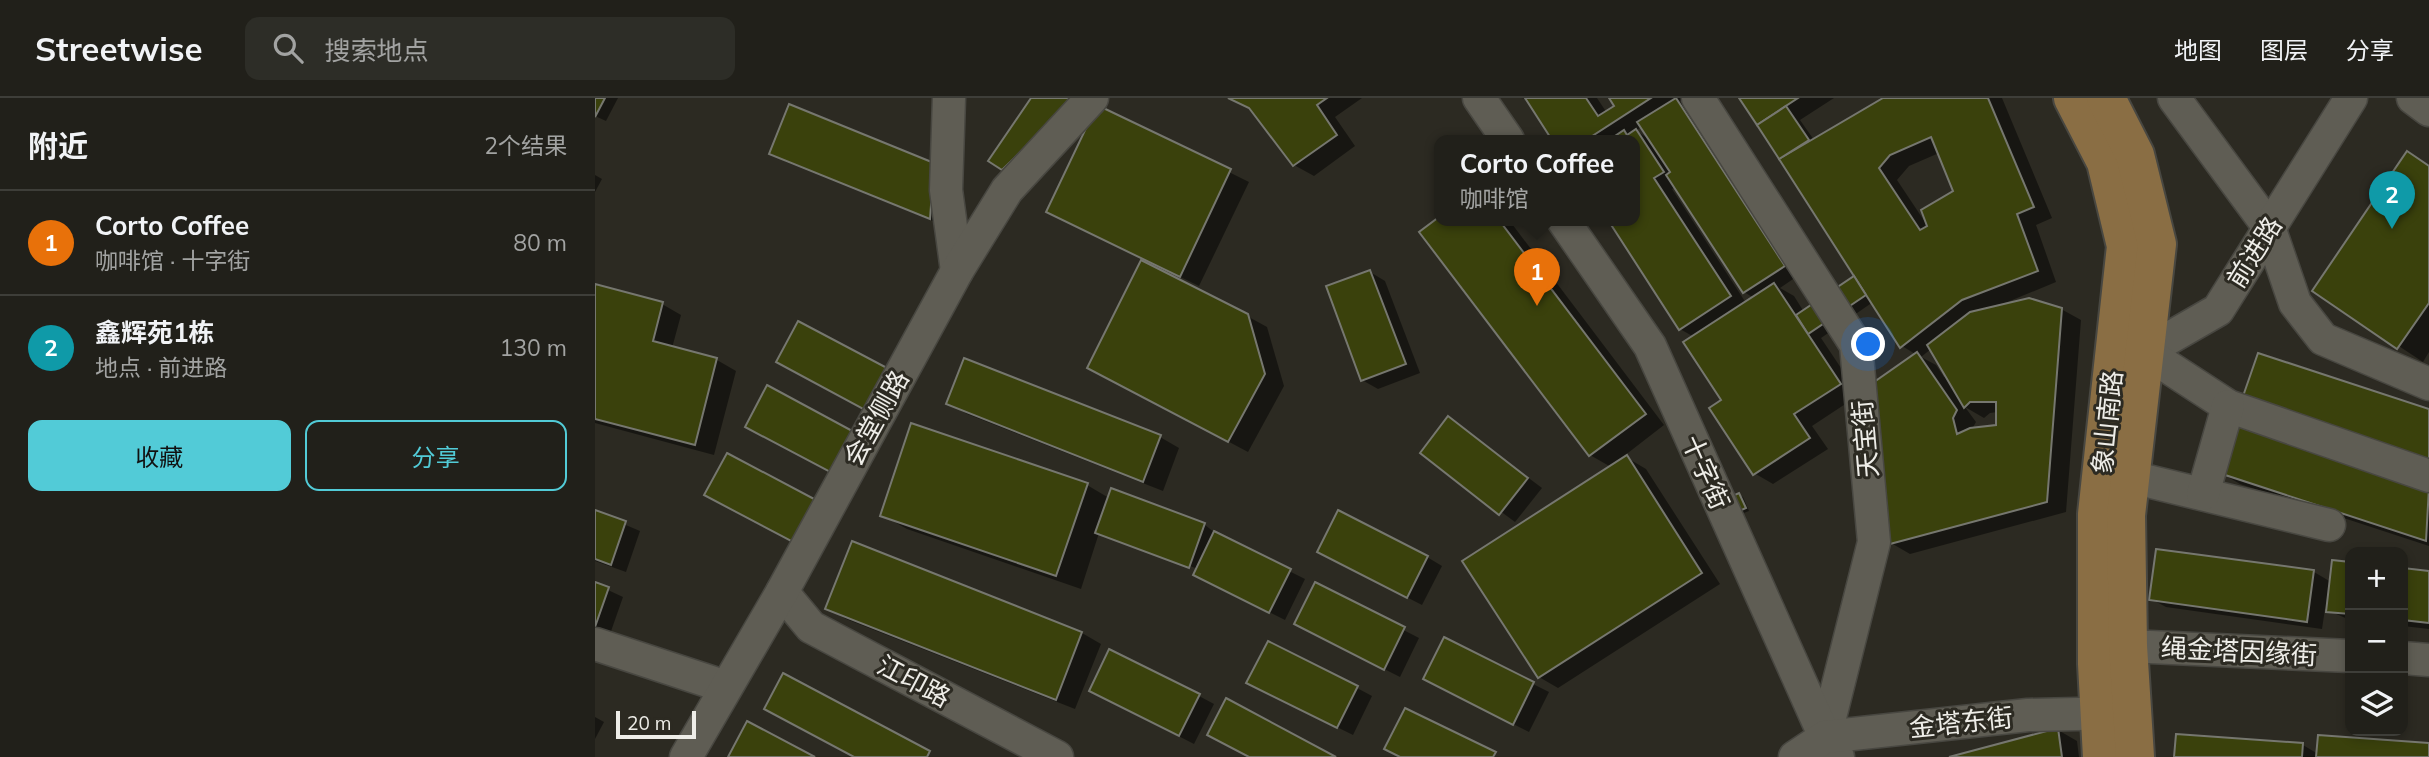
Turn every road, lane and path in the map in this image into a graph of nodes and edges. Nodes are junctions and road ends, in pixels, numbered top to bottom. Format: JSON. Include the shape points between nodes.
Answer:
{"nodes":[{"id":1,"x":949,"y":98,"type":"edge"},
{"id":2,"x":1092,"y":98,"type":"edge"},
{"id":3,"x":1479,"y":98,"type":"edge"},
{"id":4,"x":1698,"y":98,"type":"edge"},
{"id":5,"x":2073,"y":98,"type":"edge"},
{"id":6,"x":2106,"y":98,"type":"edge"},
{"id":7,"x":2174,"y":98,"type":"edge"},
{"id":8,"x":2351,"y":98,"type":"edge"},
{"id":9,"x":2413,"y":98,"type":"edge"},
{"id":10,"x":2429,"y":110,"type":"edge"},
{"id":11,"x":1505,"y":135,"type":"edge"},
{"id":12,"x":1567,"y":226,"type":"edge"},
{"id":13,"x":2269,"y":228,"type":"junction"},
{"id":14,"x":957,"y":271,"type":"junction"},
{"id":15,"x":2130,"y":352,"type":"junction"},
{"id":16,"x":2429,"y":384,"type":"edge"},
{"id":17,"x":2228,"y":407,"type":"junction"},
{"id":18,"x":2131,"y":477,"type":"junction"},
{"id":19,"x":2429,"y":477,"type":"edge"},
{"id":20,"x":2203,"y":494,"type":"junction"},
{"id":21,"x":2329,"y":525,"type":"dead end"},
{"id":22,"x":782,"y":592,"type":"junction"},
{"id":23,"x":595,"y":643,"type":"edge"},
{"id":24,"x":2128,"y":646,"type":"junction"},
{"id":25,"x":2345,"y":656,"type":"edge"},
{"id":26,"x":2408,"y":658,"type":"edge"},
{"id":27,"x":2429,"y":659,"type":"edge"},
{"id":28,"x":726,"y":687,"type":"junction"},
{"id":29,"x":2116,"y":713,"type":"junction"},
{"id":30,"x":1831,"y":747,"type":"edge"},
{"id":31,"x":686,"y":757,"type":"edge"},
{"id":32,"x":1057,"y":757,"type":"edge"},
{"id":33,"x":1795,"y":757,"type":"edge"},
{"id":34,"x":2102,"y":757,"type":"edge"},
{"id":35,"x":2135,"y":757,"type":"edge"}],
"edges":[{"from":1,"to":14,"type":"street","via":[[946,190]]},
{"from":2,"to":14,"type":"street","name":"会堂侧路","via":[[1007,190]]},
{"from":3,"to":11,"type":"street"},
{"from":4,"to":30,"type":"street","name":"天宝街","via":[[1856,345],[1874,542]]},
{"from":5,"to":15,"type":"main road","name":"象山南路","via":[[2106,162],[2126,246]]},
{"from":6,"to":15,"type":"main road","name":"象山南路","via":[[2135,155],[2157,244]]},
{"from":7,"to":13,"type":"street"},
{"from":8,"to":13,"type":"street","name":"前进路"},
{"from":9,"to":10,"type":"street"},
{"from":12,"to":30,"type":"street","name":"十字街","via":[[1650,346]]},
{"from":13,"to":15,"type":"street","name":"前进路","via":[[2218,310]]},
{"from":13,"to":16,"type":"street","via":[[2295,303],[2323,339]]},
{"from":14,"to":22,"type":"street","name":"会堂侧路"},
{"from":15,"to":17,"type":"street"},
{"from":15,"to":18,"type":"main road","name":"象山南路"},
{"from":15,"to":29,"type":"main road","name":"象山南路","via":[[2098,514]]},
{"from":17,"to":19,"type":"street"},
{"from":17,"to":20,"type":"street"},
{"from":18,"to":20,"type":"street"},
{"from":18,"to":24,"type":"main road","name":"象山南路","via":[[2126,515]]},
{"from":20,"to":21,"type":"street"},
{"from":22,"to":28,"type":"street","name":"会堂侧路"},
{"from":22,"to":32,"type":"street","name":"江印路","via":[[811,627]]},
{"from":23,"to":28,"type":"street"},
{"from":24,"to":25,"type":"street","name":"绳金塔因缘街"},
{"from":24,"to":29,"type":"main road","name":"象山南路"},
{"from":26,"to":27,"type":"street"},
{"from":28,"to":31,"type":"street","name":"会堂侧路"},
{"from":29,"to":30,"type":"street","name":"金塔东街","via":[[2028,715]]},
{"from":29,"to":34,"type":"main road","name":"象山南路"},
{"from":29,"to":35,"type":"main road","name":"象山南路"},
{"from":30,"to":33,"type":"street","name":"金塔东街"}]}
